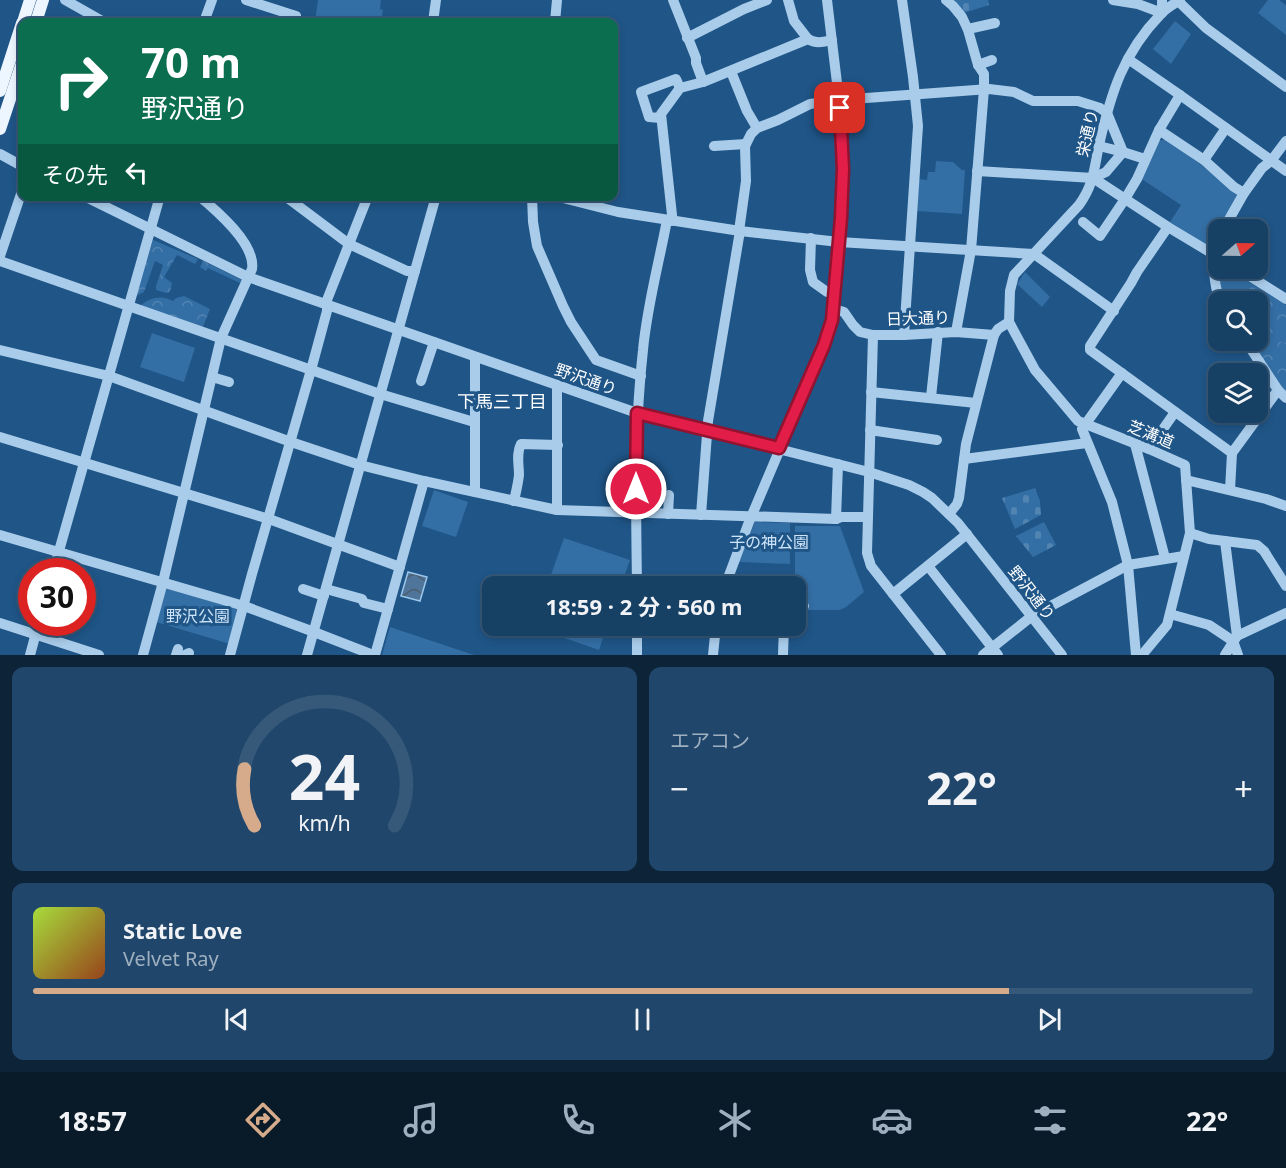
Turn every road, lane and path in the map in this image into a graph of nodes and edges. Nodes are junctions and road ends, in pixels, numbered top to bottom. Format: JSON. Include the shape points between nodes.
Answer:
{"nodes":[{"id":1,"x":30,"y":0,"type":"edge"},
{"id":2,"x":43,"y":0,"type":"edge"},
{"id":3,"x":66,"y":0,"type":"edge"},
{"id":4,"x":212,"y":0,"type":"edge"},
{"id":5,"x":246,"y":0,"type":"edge"},
{"id":6,"x":436,"y":0,"type":"edge"},
{"id":7,"x":557,"y":0,"type":"edge"},
{"id":8,"x":673,"y":0,"type":"edge"},
{"id":9,"x":767,"y":0,"type":"edge"},
{"id":10,"x":788,"y":0,"type":"edge"},
{"id":11,"x":827,"y":0,"type":"edge"},
{"id":12,"x":902,"y":0,"type":"edge"},
{"id":13,"x":946,"y":0,"type":"edge"},
{"id":14,"x":1113,"y":0,"type":"edge"},
{"id":15,"x":1162,"y":0,"type":"edge"},
{"id":16,"x":1179,"y":1,"type":"edge"},
{"id":17,"x":1162,"y":13,"type":"junction"},
{"id":18,"x":25,"y":18,"type":"edge"},
{"id":19,"x":37,"y":18,"type":"edge"},
{"id":20,"x":98,"y":18,"type":"edge"},
{"id":21,"x":205,"y":18,"type":"edge"},
{"id":22,"x":296,"y":18,"type":"edge"},
{"id":23,"x":434,"y":18,"type":"edge"},
{"id":24,"x":555,"y":18,"type":"edge"},
{"id":25,"x":994,"y":23,"type":"dead end"},
{"id":26,"x":968,"y":29,"type":"junction"},
{"id":27,"x":18,"y":38,"type":"edge"},
{"id":28,"x":687,"y":38,"type":"junction"},
{"id":29,"x":808,"y":39,"type":"junction"},
{"id":30,"x":832,"y":40,"type":"junction"},
{"id":31,"x":1128,"y":59,"type":"junction"},
{"id":32,"x":992,"y":60,"type":"dead end"},
{"id":33,"x":978,"y":65,"type":"junction"},
{"id":34,"x":732,"y":74,"type":"dead end"},
{"id":35,"x":18,"y":75,"type":"edge"},
{"id":36,"x":703,"y":82,"type":"junction"},
{"id":37,"x":1286,"y":87,"type":"edge"},
{"id":38,"x":680,"y":88,"type":"junction"},
{"id":39,"x":984,"y":89,"type":"junction"},
{"id":40,"x":0,"y":91,"type":"edge"},
{"id":41,"x":915,"y":95,"type":"junction"},
{"id":42,"x":1180,"y":95,"type":"junction"},
{"id":43,"x":839,"y":100,"type":"junction"},
{"id":44,"x":1107,"y":113,"type":"junction"},
{"id":45,"x":661,"y":118,"type":"junction"},
{"id":46,"x":757,"y":128,"type":"junction"},
{"id":47,"x":1226,"y":128,"type":"junction"},
{"id":48,"x":0,"y":129,"type":"edge"},
{"id":49,"x":1158,"y":130,"type":"junction"},
{"id":50,"x":1286,"y":141,"type":"edge"},
{"id":51,"x":746,"y":144,"type":"junction"},
{"id":52,"x":714,"y":146,"type":"dead end"},
{"id":53,"x":1099,"y":146,"type":"junction"},
{"id":54,"x":1123,"y":152,"type":"junction"},
{"id":55,"x":0,"y":154,"type":"edge"},
{"id":56,"x":1145,"y":159,"type":"junction"},
{"id":57,"x":1204,"y":160,"type":"junction"},
{"id":58,"x":1272,"y":161,"type":"junction"},
{"id":59,"x":18,"y":164,"type":"edge"},
{"id":60,"x":977,"y":171,"type":"junction"},
{"id":61,"x":1286,"y":171,"type":"edge"},
{"id":62,"x":1093,"y":178,"type":"junction"},
{"id":63,"x":1244,"y":193,"type":"junction"},
{"id":64,"x":1125,"y":199,"type":"junction"},
{"id":65,"x":19,"y":201,"type":"edge"},
{"id":66,"x":94,"y":201,"type":"edge"},
{"id":67,"x":159,"y":201,"type":"edge"},
{"id":68,"x":205,"y":201,"type":"edge"},
{"id":69,"x":292,"y":201,"type":"edge"},
{"id":70,"x":366,"y":201,"type":"edge"},
{"id":71,"x":435,"y":201,"type":"edge"},
{"id":72,"x":531,"y":201,"type":"edge"},
{"id":73,"x":575,"y":201,"type":"edge"},
{"id":74,"x":1229,"y":219,"type":"edge"},
{"id":75,"x":670,"y":220,"type":"junction"},
{"id":76,"x":1083,"y":222,"type":"dead end"},
{"id":77,"x":1168,"y":227,"type":"junction"},
{"id":78,"x":150,"y":230,"type":"junction"},
{"id":79,"x":739,"y":231,"type":"junction"},
{"id":80,"x":811,"y":238,"type":"junction"},
{"id":81,"x":839,"y":242,"type":"junction"},
{"id":82,"x":349,"y":244,"type":"junction"},
{"id":83,"x":910,"y":246,"type":"junction"},
{"id":84,"x":971,"y":250,"type":"junction"},
{"id":85,"x":1208,"y":251,"type":"edge"},
{"id":86,"x":1034,"y":254,"type":"junction"},
{"id":87,"x":0,"y":256,"type":"edge"},
{"id":88,"x":0,"y":261,"type":"edge"},
{"id":89,"x":415,"y":271,"type":"junction"},
{"id":90,"x":248,"y":277,"type":"junction"},
{"id":91,"x":1256,"y":279,"type":"edge"},
{"id":92,"x":835,"y":293,"type":"junction"},
{"id":93,"x":1285,"y":296,"type":"edge"},
{"id":94,"x":327,"y":305,"type":"junction"},
{"id":95,"x":129,"y":306,"type":"junction"},
{"id":96,"x":834,"y":309,"type":"junction"},
{"id":97,"x":1114,"y":311,"type":"junction"},
{"id":98,"x":1009,"y":322,"type":"junction"},
{"id":99,"x":398,"y":330,"type":"junction"},
{"id":100,"x":938,"y":332,"type":"junction"},
{"id":101,"x":956,"y":332,"type":"junction"},
{"id":102,"x":873,"y":334,"type":"junction"},
{"id":103,"x":904,"y":335,"type":"junction"},
{"id":104,"x":994,"y":335,"type":"junction"},
{"id":105,"x":221,"y":338,"type":"junction"},
{"id":106,"x":434,"y":342,"type":"junction"},
{"id":107,"x":0,"y":350,"type":"edge"},
{"id":108,"x":1253,"y":351,"type":"edge"},
{"id":109,"x":475,"y":357,"type":"junction"},
{"id":110,"x":311,"y":370,"type":"junction"},
{"id":111,"x":1122,"y":373,"type":"junction"},
{"id":112,"x":109,"y":376,"type":"junction"},
{"id":113,"x":641,"y":376,"type":"junction"},
{"id":114,"x":212,"y":377,"type":"junction"},
{"id":115,"x":421,"y":381,"type":"dead end"},
{"id":116,"x":229,"y":382,"type":"dead end"},
{"id":117,"x":557,"y":385,"type":"junction"},
{"id":118,"x":871,"y":392,"type":"junction"},
{"id":119,"x":380,"y":394,"type":"junction"},
{"id":120,"x":1282,"y":394,"type":"edge"},
{"id":121,"x":462,"y":395,"type":"dead end"},
{"id":122,"x":932,"y":397,"type":"junction"},
{"id":123,"x":474,"y":398,"type":"junction"},
{"id":124,"x":976,"y":403,"type":"junction"},
{"id":125,"x":204,"y":410,"type":"junction"},
{"id":126,"x":1175,"y":412,"type":"junction"},
{"id":127,"x":637,"y":413,"type":"junction"},
{"id":128,"x":474,"y":422,"type":"junction"},
{"id":129,"x":1085,"y":424,"type":"junction"},
{"id":130,"x":707,"y":430,"type":"junction"},
{"id":131,"x":870,"y":430,"type":"junction"},
{"id":132,"x":0,"y":437,"type":"edge"},
{"id":133,"x":937,"y":440,"type":"dead end"},
{"id":134,"x":291,"y":442,"type":"junction"},
{"id":135,"x":1087,"y":443,"type":"junction"},
{"id":136,"x":1135,"y":444,"type":"junction"},
{"id":137,"x":558,"y":445,"type":"junction"},
{"id":138,"x":779,"y":448,"type":"junction"},
{"id":139,"x":1149,"y":449,"type":"junction"},
{"id":140,"x":1232,"y":453,"type":"junction"},
{"id":141,"x":964,"y":459,"type":"junction"},
{"id":142,"x":83,"y":463,"type":"junction"},
{"id":143,"x":838,"y":464,"type":"junction"},
{"id":144,"x":360,"y":465,"type":"junction"},
{"id":145,"x":869,"y":472,"type":"junction"},
{"id":146,"x":1186,"y":480,"type":"junction"},
{"id":147,"x":424,"y":481,"type":"junction"},
{"id":148,"x":1230,"y":490,"type":"junction"},
{"id":149,"x":475,"y":492,"type":"junction"},
{"id":150,"x":184,"y":494,"type":"junction"},
{"id":151,"x":669,"y":495,"type":"dead end"},
{"id":152,"x":514,"y":501,"type":"junction"},
{"id":153,"x":1286,"y":506,"type":"edge"},
{"id":154,"x":557,"y":510,"type":"junction"},
{"id":155,"x":636,"y":513,"type":"junction"},
{"id":156,"x":668,"y":514,"type":"junction"},
{"id":157,"x":949,"y":514,"type":"junction"},
{"id":158,"x":701,"y":515,"type":"junction"},
{"id":159,"x":751,"y":516,"type":"junction"},
{"id":160,"x":868,"y":517,"type":"junction"},
{"id":161,"x":268,"y":519,"type":"junction"},
{"id":162,"x":836,"y":519,"type":"junction"},
{"id":163,"x":1190,"y":533,"type":"junction"},
{"id":164,"x":967,"y":534,"type":"junction"},
{"id":165,"x":0,"y":536,"type":"edge"},
{"id":166,"x":1225,"y":541,"type":"junction"},
{"id":167,"x":338,"y":545,"type":"junction"},
{"id":168,"x":59,"y":553,"type":"junction"},
{"id":169,"x":1184,"y":556,"type":"junction"},
{"id":170,"x":57,"y":558,"type":"edge"},
{"id":171,"x":1165,"y":558,"type":"junction"},
{"id":172,"x":1128,"y":565,"type":"junction"},
{"id":173,"x":928,"y":566,"type":"junction"},
{"id":174,"x":400,"y":567,"type":"junction"},
{"id":175,"x":637,"y":576,"type":"edge"},
{"id":176,"x":729,"y":576,"type":"edge"},
{"id":177,"x":163,"y":582,"type":"junction"},
{"id":178,"x":1286,"y":586,"type":"edge"},
{"id":179,"x":303,"y":589,"type":"dead end"},
{"id":180,"x":325,"y":592,"type":"junction"},
{"id":181,"x":893,"y":594,"type":"junction"},
{"id":182,"x":244,"y":606,"type":"junction"},
{"id":183,"x":388,"y":609,"type":"junction"},
{"id":184,"x":1286,"y":613,"type":"edge"},
{"id":185,"x":1170,"y":614,"type":"junction"},
{"id":186,"x":1032,"y":616,"type":"junction"},
{"id":187,"x":0,"y":622,"type":"edge"},
{"id":188,"x":18,"y":628,"type":"edge"},
{"id":189,"x":314,"y":632,"type":"junction"},
{"id":190,"x":35,"y":636,"type":"edge"},
{"id":191,"x":41,"y":636,"type":"edge"},
{"id":192,"x":637,"y":636,"type":"edge"},
{"id":193,"x":715,"y":636,"type":"edge"},
{"id":194,"x":784,"y":636,"type":"edge"},
{"id":195,"x":1235,"y":639,"type":"junction"},
{"id":196,"x":991,"y":653,"type":"edge"},
{"id":197,"x":30,"y":655,"type":"edge"},
{"id":198,"x":99,"y":655,"type":"edge"},
{"id":199,"x":143,"y":655,"type":"edge"},
{"id":200,"x":230,"y":655,"type":"edge"},
{"id":201,"x":307,"y":655,"type":"edge"},
{"id":202,"x":374,"y":655,"type":"edge"},
{"id":203,"x":637,"y":655,"type":"edge"},
{"id":204,"x":713,"y":655,"type":"edge"},
{"id":205,"x":783,"y":655,"type":"edge"},
{"id":206,"x":941,"y":655,"type":"edge"},
{"id":207,"x":1062,"y":655,"type":"edge"},
{"id":208,"x":1136,"y":655,"type":"edge"},
{"id":209,"x":1142,"y":655,"type":"edge"},
{"id":210,"x":1225,"y":655,"type":"edge"},
{"id":211,"x":1239,"y":655,"type":"edge"}],
"edges":[{"from":1,"to":18,"type":"main road"},
{"from":2,"to":19,"type":"main road"},
{"from":3,"to":20,"type":"street"},
{"from":4,"to":21,"type":"street"},
{"from":5,"to":22,"type":"street"},
{"from":6,"to":23,"type":"street"},
{"from":7,"to":24,"type":"street"},
{"from":8,"to":28,"type":"street"},
{"from":9,"to":28,"type":"street"},
{"from":10,"to":29,"type":"street","via":[[794,21]]},
{"from":11,"to":30,"type":"street"},
{"from":12,"to":41,"type":"street"},
{"from":13,"to":26,"type":"street"},
{"from":14,"to":17,"type":"street"},
{"from":15,"to":17,"type":"street"},
{"from":16,"to":17,"type":"street","name":"栄通り"},
{"from":16,"to":37,"type":"street","via":[[1206,28]]},
{"from":17,"to":31,"type":"street","name":"栄通り"},
{"from":25,"to":26,"type":"street"},
{"from":26,"to":33,"type":"street"},
{"from":27,"to":40,"type":"main road"},
{"from":28,"to":36,"type":"street"},
{"from":29,"to":30,"type":"street"},
{"from":29,"to":36,"type":"street"},
{"from":30,"to":43,"type":"street"},
{"from":31,"to":42,"type":"street"},
{"from":31,"to":44,"type":"street","name":"栄通り","via":[[1118,76]]},
{"from":32,"to":33,"type":"street"},
{"from":33,"to":39,"type":"street","via":[[984,74]]},
{"from":34,"to":46,"type":"street"},
{"from":35,"to":48,"type":"main road"},
{"from":36,"to":38,"type":"street"},
{"from":38,"to":45,"type":"street"},
{"from":38,"to":45,"type":"street","via":[[676,80],[641,92],[649,117]]},
{"from":39,"to":41,"type":"street"},
{"from":39,"to":44,"type":"street","via":[[1014,92],[1033,102],[1078,101]]},
{"from":39,"to":60,"type":"street"},
{"from":41,"to":43,"type":"street"},
{"from":41,"to":83,"type":"street","via":[[918,126]]},
{"from":42,"to":47,"type":"street"},
{"from":42,"to":49,"type":"street"},
{"from":43,"to":46,"type":"street","via":[[810,104]]},
{"from":43,"to":81,"type":"street","via":[[843,169]]},
{"from":44,"to":53,"type":"street","name":"栄通り"},
{"from":44,"to":54,"type":"street"},
{"from":45,"to":75,"type":"street"},
{"from":46,"to":51,"type":"street"},
{"from":47,"to":57,"type":"street"},
{"from":47,"to":58,"type":"street"},
{"from":49,"to":56,"type":"street"},
{"from":49,"to":57,"type":"street"},
{"from":50,"to":58,"type":"street"},
{"from":51,"to":52,"type":"street"},
{"from":51,"to":79,"type":"street","via":[[747,181]]},
{"from":53,"to":54,"type":"street"},
{"from":53,"to":62,"type":"street","name":"栄通り"},
{"from":54,"to":56,"type":"street"},
{"from":54,"to":62,"type":"street","via":[[1106,172]]},
{"from":55,"to":59,"type":"street"},
{"from":56,"to":64,"type":"street"},
{"from":57,"to":63,"type":"street"},
{"from":58,"to":61,"type":"street"},
{"from":58,"to":63,"type":"street"},
{"from":60,"to":62,"type":"street"},
{"from":60,"to":84,"type":"street"},
{"from":62,"to":64,"type":"street"},
{"from":62,"to":86,"type":"street","name":"栄通り","via":[[1079,205]]},
{"from":63,"to":74,"type":"street"},
{"from":64,"to":76,"type":"street","via":[[1100,236]]},
{"from":64,"to":77,"type":"street"},
{"from":65,"to":87,"type":"street"},
{"from":66,"to":78,"type":"street","name":"野沢通り"},
{"from":67,"to":78,"type":"street"},
{"from":68,"to":90,"type":"street","via":[[242,239],[253,261]]},
{"from":69,"to":82,"type":"street"},
{"from":70,"to":82,"type":"street"},
{"from":71,"to":89,"type":"street"},
{"from":72,"to":113,"type":"street","via":[[537,246],[571,322],[597,360]]},
{"from":73,"to":75,"type":"street"},
{"from":75,"to":79,"type":"street"},
{"from":75,"to":113,"type":"street","via":[[646,327]]},
{"from":77,"to":85,"type":"street"},
{"from":77,"to":97,"type":"street"},
{"from":78,"to":90,"type":"street","name":"野沢通り"},
{"from":78,"to":95,"type":"street"},
{"from":79,"to":80,"type":"street"},
{"from":79,"to":130,"type":"street"},
{"from":80,"to":81,"type":"street"},
{"from":80,"to":92,"type":"street","via":[[813,282]]},
{"from":81,"to":83,"type":"street"},
{"from":81,"to":92,"type":"street"},
{"from":82,"to":89,"type":"street","via":[[407,271]]},
{"from":82,"to":94,"type":"street"},
{"from":83,"to":84,"type":"street"},
{"from":83,"to":103,"type":"street"},
{"from":84,"to":86,"type":"street"},
{"from":84,"to":101,"type":"street"},
{"from":86,"to":97,"type":"street"},
{"from":86,"to":98,"type":"street","name":"栄通り","via":[[1014,275]]},
{"from":88,"to":95,"type":"street"},
{"from":89,"to":99,"type":"street"},
{"from":90,"to":94,"type":"street","name":"野沢通り"},
{"from":90,"to":105,"type":"street"},
{"from":91,"to":93,"type":"street"},
{"from":92,"to":96,"type":"street"},
{"from":94,"to":99,"type":"street","name":"野沢通り"},
{"from":94,"to":110,"type":"street"},
{"from":95,"to":105,"type":"street"},
{"from":95,"to":112,"type":"street"},
{"from":96,"to":102,"type":"street","name":"日大通り","via":[[844,312],[860,332]]},
{"from":96,"to":138,"type":"street","via":[[824,345]]},
{"from":97,"to":111,"type":"street","via":[[1090,346]]},
{"from":98,"to":104,"type":"street"},
{"from":98,"to":129,"type":"street","name":"芝溝道","via":[[1035,370],[1078,421]]},
{"from":99,"to":106,"type":"street","name":"野沢通り"},
{"from":99,"to":119,"type":"street"},
{"from":100,"to":101,"type":"street","name":"日大通り"},
{"from":100,"to":103,"type":"street","name":"日大通り"},
{"from":100,"to":122,"type":"street"},
{"from":101,"to":104,"type":"street","name":"日大通り"},
{"from":102,"to":103,"type":"street","name":"日大通り"},
{"from":102,"to":118,"type":"street"},
{"from":104,"to":124,"type":"street"},
{"from":105,"to":110,"type":"street"},
{"from":105,"to":114,"type":"street"},
{"from":106,"to":109,"type":"street","name":"野沢通り"},
{"from":106,"to":115,"type":"street"},
{"from":107,"to":112,"type":"street"},
{"from":108,"to":120,"type":"street"},
{"from":109,"to":117,"type":"street","name":"野沢通り"},
{"from":109,"to":123,"type":"street"},
{"from":110,"to":119,"type":"street"},
{"from":110,"to":134,"type":"street"},
{"from":111,"to":126,"type":"street"},
{"from":111,"to":129,"type":"street"},
{"from":112,"to":125,"type":"street"},
{"from":112,"to":142,"type":"street"},
{"from":113,"to":127,"type":"street"},
{"from":114,"to":116,"type":"street"},
{"from":114,"to":125,"type":"street"},
{"from":117,"to":127,"type":"street","name":"野沢通り"},
{"from":117,"to":137,"type":"street"},
{"from":118,"to":122,"type":"street"},
{"from":118,"to":131,"type":"street"},
{"from":119,"to":128,"type":"street"},
{"from":119,"to":144,"type":"street"},
{"from":120,"to":140,"type":"street"},
{"from":121,"to":123,"type":"street"},
{"from":122,"to":124,"type":"street"},
{"from":123,"to":128,"type":"street"},
{"from":124,"to":141,"type":"street"},
{"from":125,"to":134,"type":"street"},
{"from":125,"to":150,"type":"street"},
{"from":126,"to":139,"type":"street"},
{"from":126,"to":140,"type":"street"},
{"from":127,"to":130,"type":"street","name":"野沢通り"},
{"from":127,"to":155,"type":"street"},
{"from":128,"to":149,"type":"street"},
{"from":129,"to":135,"type":"street","via":[[1082,429]]},
{"from":129,"to":136,"type":"street","name":"芝溝道"},
{"from":130,"to":138,"type":"street","name":"野沢通り"},
{"from":130,"to":158,"type":"street"},
{"from":131,"to":133,"type":"street"},
{"from":131,"to":145,"type":"street"},
{"from":132,"to":142,"type":"street"},
{"from":134,"to":144,"type":"street"},
{"from":134,"to":161,"type":"street"},
{"from":135,"to":141,"type":"street"},
{"from":135,"to":172,"type":"street","via":[[1112,502]]},
{"from":136,"to":139,"type":"street","name":"芝溝道"},
{"from":136,"to":171,"type":"street"},
{"from":137,"to":152,"type":"street","via":[[521,444]]},
{"from":137,"to":154,"type":"street"},
{"from":138,"to":143,"type":"street","name":"野沢通り"},
{"from":138,"to":159,"type":"street"},
{"from":139,"to":146,"type":"street","name":"芝溝道","via":[[1185,465]]},
{"from":140,"to":148,"type":"street"},
{"from":141,"to":157,"type":"street","via":[[959,498]]},
{"from":142,"to":150,"type":"street"},
{"from":142,"to":168,"type":"street"},
{"from":143,"to":145,"type":"street","name":"野沢通り"},
{"from":143,"to":162,"type":"street"},
{"from":144,"to":147,"type":"street"},
{"from":144,"to":167,"type":"street"},
{"from":145,"to":157,"type":"street","name":"野沢通り","via":[[923,492]]},
{"from":145,"to":160,"type":"street"},
{"from":146,"to":148,"type":"street"},
{"from":146,"to":163,"type":"street"},
{"from":147,"to":149,"type":"street"},
{"from":147,"to":174,"type":"street"},
{"from":148,"to":153,"type":"street"},
{"from":149,"to":152,"type":"street"},
{"from":150,"to":161,"type":"street"},
{"from":150,"to":177,"type":"street"},
{"from":151,"to":156,"type":"street"},
{"from":152,"to":154,"type":"street"},
{"from":154,"to":155,"type":"street"},
{"from":155,"to":156,"type":"street"},
{"from":155,"to":175,"type":"street"},
{"from":156,"to":158,"type":"street"},
{"from":157,"to":164,"type":"street","name":"野沢通り"},
{"from":158,"to":159,"type":"street"},
{"from":159,"to":162,"type":"street"},
{"from":159,"to":176,"type":"street"},
{"from":160,"to":162,"type":"street"},
{"from":160,"to":181,"type":"street","via":[[869,560]]},
{"from":161,"to":167,"type":"street"},
{"from":161,"to":182,"type":"street"},
{"from":163,"to":166,"type":"street"},
{"from":163,"to":169,"type":"street"},
{"from":164,"to":173,"type":"street"},
{"from":164,"to":186,"type":"street","name":"野沢通り"},
{"from":165,"to":168,"type":"street"},
{"from":166,"to":178,"type":"street","via":[[1257,545]]},
{"from":166,"to":195,"type":"street"},
{"from":167,"to":174,"type":"street"},
{"from":167,"to":180,"type":"street"},
{"from":168,"to":170,"type":"street"},
{"from":168,"to":177,"type":"street"},
{"from":169,"to":171,"type":"street"},
{"from":169,"to":185,"type":"street"},
{"from":171,"to":172,"type":"street"},
{"from":172,"to":186,"type":"street"},
{"from":172,"to":208,"type":"street"},
{"from":173,"to":181,"type":"street"},
{"from":173,"to":196,"type":"street"},
{"from":174,"to":183,"type":"street"},
{"from":177,"to":182,"type":"street"},
{"from":177,"to":199,"type":"street"},
{"from":179,"to":180,"type":"street"},
{"from":180,"to":183,"type":"street"},
{"from":180,"to":189,"type":"street"},
{"from":181,"to":206,"type":"street"},
{"from":182,"to":189,"type":"street"},
{"from":182,"to":200,"type":"street"},
{"from":183,"to":202,"type":"street"},
{"from":184,"to":195,"type":"street"},
{"from":185,"to":195,"type":"street","via":[[1209,625]]},
{"from":185,"to":209,"type":"street","via":[[1167,625]]},
{"from":186,"to":196,"type":"street"},
{"from":186,"to":207,"type":"street","name":"野沢通り"},
{"from":187,"to":188,"type":"street"},
{"from":189,"to":201,"type":"street"},
{"from":189,"to":202,"type":"street"},
{"from":190,"to":197,"type":"street"},
{"from":191,"to":198,"type":"street"},
{"from":192,"to":203,"type":"street"},
{"from":193,"to":204,"type":"street"},
{"from":194,"to":205,"type":"street"},
{"from":195,"to":210,"type":"street"},
{"from":195,"to":211,"type":"street"}]}
